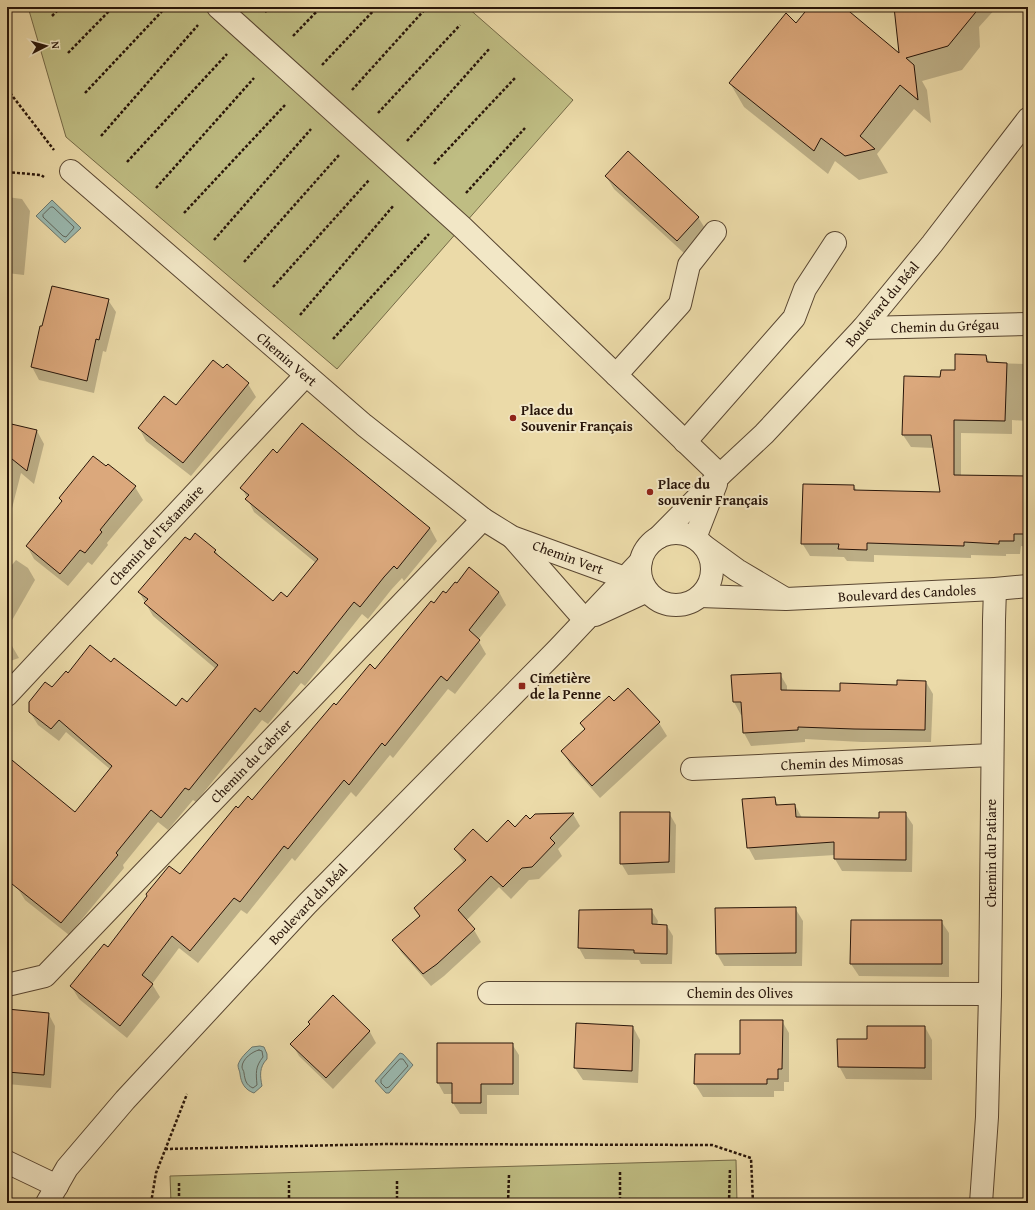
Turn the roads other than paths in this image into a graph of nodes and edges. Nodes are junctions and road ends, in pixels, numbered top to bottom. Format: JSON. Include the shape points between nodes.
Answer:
{"nodes":[{"id":1,"x":218,"y":7,"type":"edge"},
{"id":2,"x":1028,"y":119,"type":"edge"},
{"id":3,"x":71,"y":171,"type":"road end"},
{"id":4,"x":715,"y":232,"type":"dead end"},
{"id":5,"x":835,"y":243,"type":"dead end"},
{"id":6,"x":1028,"y":324,"type":"edge"},
{"id":7,"x":863,"y":328,"type":"junction"},
{"id":8,"x":306,"y":375,"type":"junction"},
{"id":9,"x":616,"y":375,"type":"junction"},
{"id":10,"x":685,"y":442,"type":"junction"},
{"id":11,"x":720,"y":475,"type":"junction"},
{"id":12,"x":483,"y":519,"type":"junction"},
{"id":13,"x":512,"y":537,"type":"junction"},
{"id":14,"x":659,"y":537,"type":"junction"},
{"id":15,"x":700,"y":542,"type":"junction"},
{"id":16,"x":641,"y":561,"type":"junction"},
{"id":17,"x":625,"y":578,"type":"junction"},
{"id":18,"x":1028,"y":586,"type":"edge"},
{"id":19,"x":996,"y":589,"type":"junction"},
{"id":20,"x":647,"y":591,"type":"junction"},
{"id":21,"x":700,"y":596,"type":"junction"},
{"id":22,"x":786,"y":599,"type":"junction"},
{"id":23,"x":585,"y":620,"type":"junction"},
{"id":24,"x":7,"y":695,"type":"edge"},
{"id":25,"x":992,"y":755,"type":"junction"},
{"id":26,"x":692,"y":769,"type":"dead end"},
{"id":27,"x":7,"y":985,"type":"edge"},
{"id":28,"x":489,"y":992,"type":"dead end"},
{"id":29,"x":990,"y":994,"type":"junction"},
{"id":30,"x":7,"y":1162,"type":"edge"},
{"id":31,"x":52,"y":1194,"type":"edge"},
{"id":32,"x":981,"y":1203,"type":"edge"}],
"edges":[{"from":1,"to":9,"type":"street","via":[[462,227]]},
{"from":2,"to":7,"type":"street","name":"Boulevard du Béal","via":[[932,244]]},
{"from":3,"to":8,"type":"street","name":"Chemin Vert"},
{"from":4,"to":9,"type":"street","via":[[689,265],[680,304]]},
{"from":5,"to":10,"type":"street","via":[[805,289],[794,318]]},
{"from":6,"to":7,"type":"street","name":"Chemin du Grégau"},
{"from":7,"to":11,"type":"street","name":"Boulevard du Béal","via":[[764,434]]},
{"from":8,"to":12,"type":"street","name":"Chemin Vert","via":[[364,425]]},
{"from":8,"to":24,"type":"street","name":"Chemin de l'Estamaire"},
{"from":9,"to":10,"type":"street"},
{"from":10,"to":11,"type":"street"},
{"from":11,"to":14,"type":"street","name":"Boulevard du Béal"},
{"from":11,"to":15,"type":"street","name":"Boulevard du Béal"},
{"from":12,"to":13,"type":"street","name":"Chemin Vert"},
{"from":12,"to":27,"type":"street","name":"Chemin du Cabrier","via":[[45,976]]},
{"from":13,"to":17,"type":"street","name":"Chemin Vert"},
{"from":13,"to":23,"type":"street","name":"Chemin Vert"},
{"from":14,"to":15,"type":"street","via":[[671,533],[683,534]]},
{"from":14,"to":16,"type":"street","via":[[648,547]]},
{"from":15,"to":21,"type":"street","via":[[710,556],[712,566],[707,588]]},
{"from":15,"to":22,"type":"street","via":[[738,570]]},
{"from":16,"to":17,"type":"street","name":"Boulevard du Béal"},
{"from":16,"to":20,"type":"street","via":[[640,572]]},
{"from":17,"to":23,"type":"street","name":"Boulevard du Béal"},
{"from":18,"to":19,"type":"street","name":"Boulevard des Candoles"},
{"from":19,"to":22,"type":"street","name":"Boulevard des Candoles"},
{"from":19,"to":25,"type":"street","name":"Chemin du Patiare"},
{"from":20,"to":21,"type":"street","via":[[654,598],[672,606],[692,602]]},
{"from":20,"to":23,"type":"street","name":"Boulevard du Béal"},
{"from":21,"to":22,"type":"street","name":"Boulevard des Candoles"},
{"from":23,"to":31,"type":"street","name":"Boulevard du Béal","via":[[275,939],[125,1100],[67,1168]]},
{"from":25,"to":26,"type":"street","name":"Chemin des Mimosas"},
{"from":25,"to":29,"type":"street","name":"Chemin du Patiare"},
{"from":28,"to":29,"type":"street","name":"Chemin des Olives"},
{"from":29,"to":32,"type":"street","name":"Chemin du Patiare","via":[[988,1117]]},
{"from":30,"to":31,"type":"street"}]}
